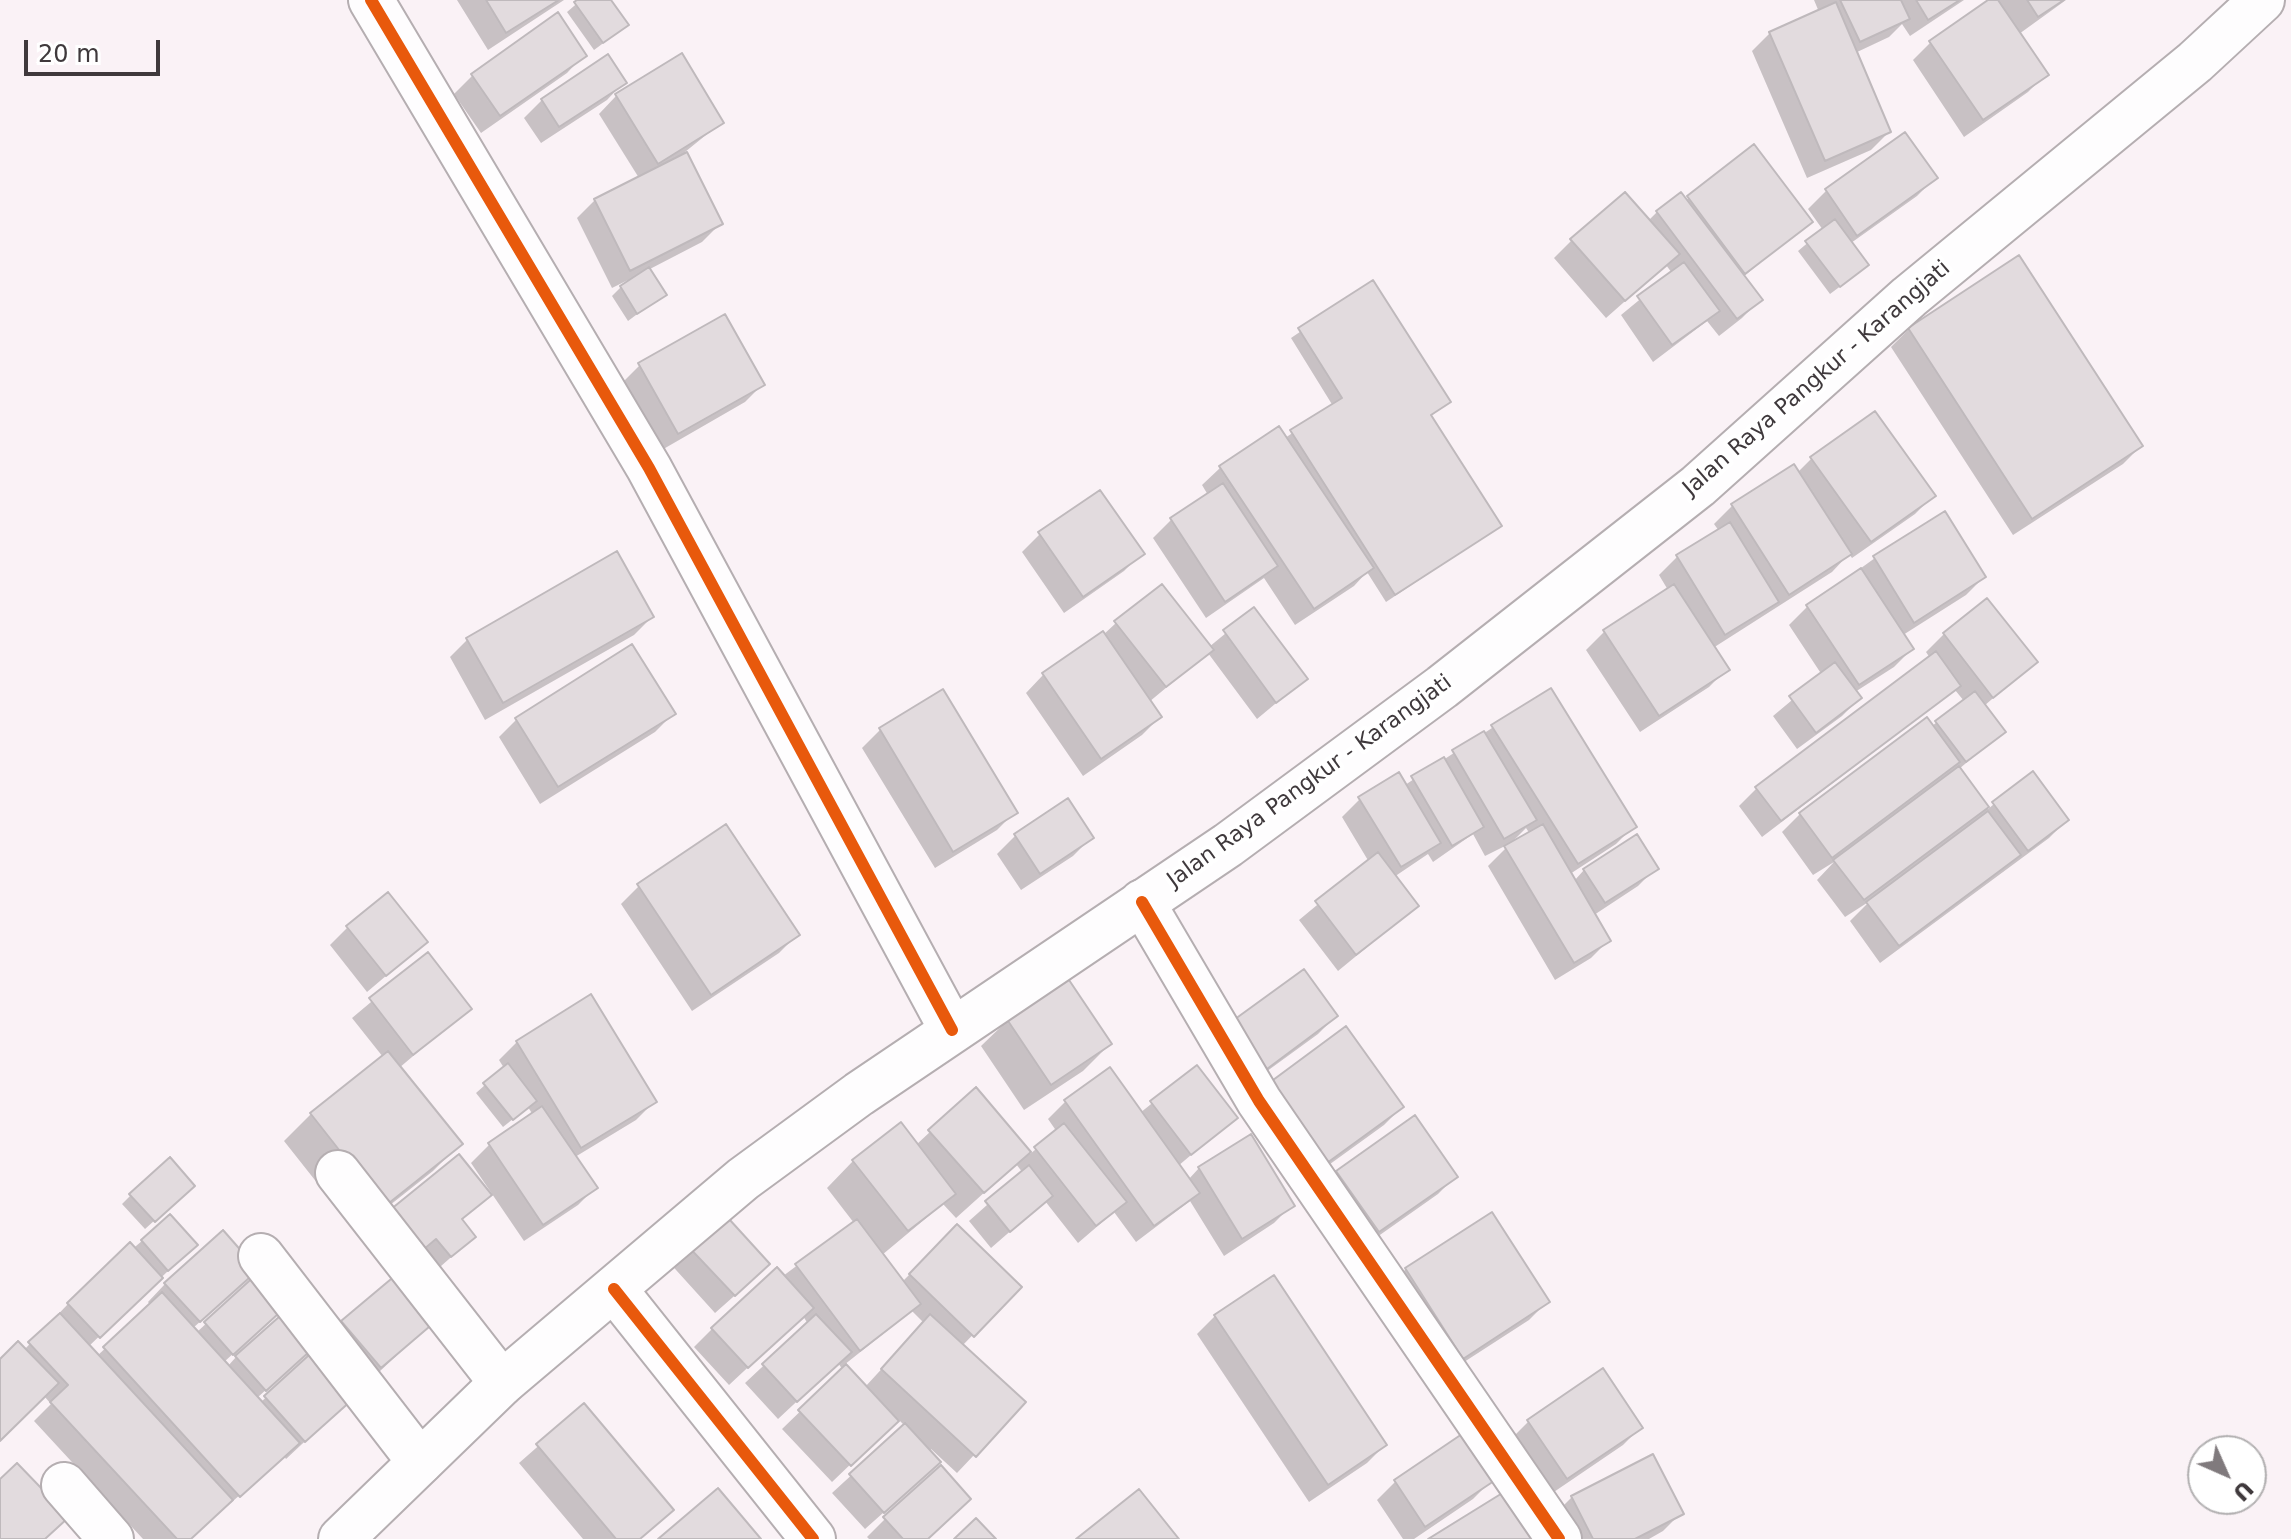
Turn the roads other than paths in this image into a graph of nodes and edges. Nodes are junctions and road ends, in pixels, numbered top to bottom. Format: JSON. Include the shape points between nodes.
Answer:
{"nodes":[{"id":1,"x":371,"y":0,"type":"edge"},
{"id":2,"x":2262,"y":0,"type":"edge"},
{"id":3,"x":1142,"y":902,"type":"junction"},
{"id":4,"x":952,"y":1030,"type":"junction"},
{"id":5,"x":338,"y":1173,"type":"dead end"},
{"id":6,"x":261,"y":1256,"type":"dead end"},
{"id":7,"x":614,"y":1289,"type":"junction"},
{"id":8,"x":502,"y":1383,"type":"junction"},
{"id":9,"x":420,"y":1462,"type":"junction"},
{"id":10,"x":64,"y":1485,"type":"dead end"},
{"id":11,"x":111,"y":1539,"type":"edge"},
{"id":12,"x":341,"y":1539,"type":"edge"},
{"id":13,"x":813,"y":1539,"type":"edge"},
{"id":14,"x":1559,"y":1539,"type":"edge"}],
"edges":[{"from":1,"to":4,"type":"street","via":[[649,468]]},
{"from":2,"to":3,"type":"street","name":"Jalan Raya Pangkur - Karangjati","via":[[2195,62],[1909,297],[1698,486],[1442,687]]},
{"from":3,"to":4,"type":"street","name":"Jalan Raya Pangkur - Karangjati"},
{"from":3,"to":14,"type":"street","via":[[1259,1101]]},
{"from":4,"to":7,"type":"street","name":"Jalan Raya Pangkur - Karangjati","via":[[743,1179]]},
{"from":5,"to":8,"type":"street"},
{"from":6,"to":9,"type":"street"},
{"from":7,"to":8,"type":"street","name":"Jalan Raya Pangkur - Karangjati"},
{"from":7,"to":13,"type":"street"},
{"from":8,"to":9,"type":"street","name":"Jalan Raya Pangkur - Karangjati"},
{"from":9,"to":12,"type":"street","name":"Jalan Raya Pangkur - Karangjati"},
{"from":10,"to":11,"type":"street"}]}
